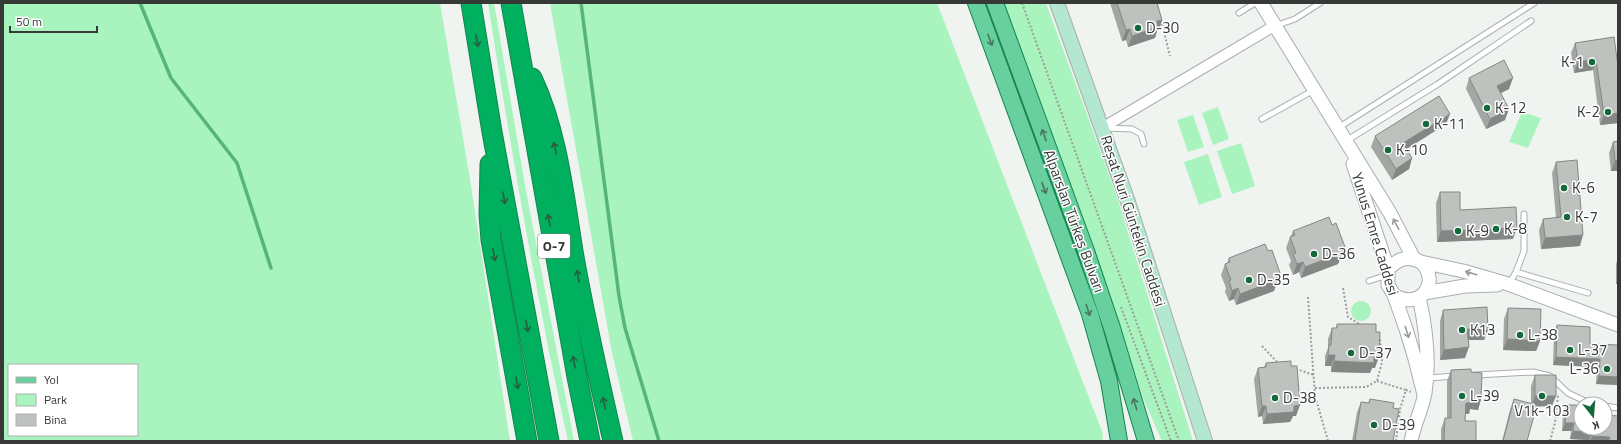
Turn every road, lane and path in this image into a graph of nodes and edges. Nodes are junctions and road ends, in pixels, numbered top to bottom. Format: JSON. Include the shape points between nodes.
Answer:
{"nodes":[{"id":1,"x":471,"y":3,"type":"edge"},
{"id":2,"x":511,"y":3,"type":"edge"},
{"id":3,"x":976,"y":3,"type":"edge"},
{"id":4,"x":995,"y":3,"type":"edge"},
{"id":5,"x":1022,"y":3,"type":"edge"},
{"id":6,"x":1057,"y":3,"type":"edge"},
{"id":7,"x":1255,"y":3,"type":"edge"},
{"id":8,"x":1260,"y":3,"type":"edge"},
{"id":9,"x":1320,"y":3,"type":"edge"},
{"id":10,"x":1534,"y":3,"type":"edge"},
{"id":11,"x":1239,"y":13,"type":"dead end"},
{"id":12,"x":1161,"y":18,"type":"edge"},
{"id":13,"x":1531,"y":21,"type":"dead end"},
{"id":14,"x":1274,"y":26,"type":"junction"},
{"id":15,"x":520,"y":51,"type":"junction"},
{"id":16,"x":1170,"y":56,"type":"dead end"},
{"id":17,"x":1314,"y":90,"type":"junction"},
{"id":18,"x":1262,"y":119,"type":"dead end"},
{"id":19,"x":1102,"y":128,"type":"junction"},
{"id":20,"x":1338,"y":129,"type":"junction"},
{"id":21,"x":492,"y":132,"type":"junction"},
{"id":22,"x":1345,"y":142,"type":"junction"},
{"id":23,"x":1144,"y":144,"type":"dead end"},
{"id":24,"x":1524,"y":214,"type":"dead end"},
{"id":25,"x":1417,"y":260,"type":"junction"},
{"id":26,"x":1387,"y":272,"type":"junction"},
{"id":27,"x":1516,"y":272,"type":"junction"},
{"id":28,"x":1369,"y":281,"type":"dead end"},
{"id":29,"x":1508,"y":284,"type":"junction"},
{"id":30,"x":1343,"y":288,"type":"dead end"},
{"id":31,"x":1588,"y":293,"type":"dead end"},
{"id":32,"x":1394,"y":295,"type":"junction"},
{"id":33,"x":1422,"y":295,"type":"junction"},
{"id":34,"x":1308,"y":297,"type":"dead end"},
{"id":35,"x":1618,"y":325,"type":"edge"},
{"id":36,"x":1364,"y":327,"type":"edge"},
{"id":37,"x":1375,"y":334,"type":"edge"},
{"id":38,"x":1262,"y":346,"type":"dead end"},
{"id":39,"x":1279,"y":364,"type":"edge"},
{"id":40,"x":1293,"y":368,"type":"edge"},
{"id":41,"x":1314,"y":375,"type":"junction"},
{"id":42,"x":1466,"y":375,"type":"edge"},
{"id":43,"x":1458,"y":376,"type":"edge"},
{"id":44,"x":1427,"y":378,"type":"junction"},
{"id":45,"x":1378,"y":381,"type":"junction"},
{"id":46,"x":1558,"y":384,"type":"junction"},
{"id":47,"x":1314,"y":388,"type":"junction"},
{"id":48,"x":1406,"y":390,"type":"junction"},
{"id":49,"x":1424,"y":395,"type":"junction"},
{"id":50,"x":1574,"y":396,"type":"edge"},
{"id":51,"x":527,"y":441,"type":"edge"},
{"id":52,"x":549,"y":441,"type":"edge"},
{"id":53,"x":590,"y":441,"type":"edge"},
{"id":54,"x":613,"y":441,"type":"edge"},
{"id":55,"x":1118,"y":441,"type":"edge"},
{"id":56,"x":1146,"y":441,"type":"edge"},
{"id":57,"x":1179,"y":441,"type":"edge"},
{"id":58,"x":1205,"y":441,"type":"edge"},
{"id":59,"x":1328,"y":441,"type":"edge"},
{"id":60,"x":1396,"y":441,"type":"edge"},
{"id":61,"x":1411,"y":441,"type":"edge"},
{"id":62,"x":1550,"y":441,"type":"edge"}],
"edges":[{"from":1,"to":21,"type":"highway","number":"O-7","one_way":true},
{"from":2,"to":15,"type":"highway","number":"O-7"},
{"from":3,"to":55,"type":"main road","name":"Alparslan Türkeş Bulvarı","one_way":true,"via":[[1090,314],[1109,380]]},
{"from":56,"to":4,"type":"main road","name":"Alparslan Türkeş Bulvarı","one_way":true,"via":[[1086,251]]},
{"from":5,"to":57,"type":"path"},
{"from":6,"to":19,"type":"main road","name":"Reşat Nuri Güntekin Caddesi"},
{"from":7,"to":11,"type":"lane"},
{"from":8,"to":14,"type":"street","name":"Yunus Emre Caddesi"},
{"from":9,"to":14,"type":"lane","via":[[1295,18]]},
{"from":10,"to":20,"type":"lane"},
{"from":12,"to":16,"type":"path"},
{"from":13,"to":22,"type":"lane","via":[[1438,84]]},
{"from":14,"to":17,"type":"street","name":"Yunus Emre Caddesi"},
{"from":14,"to":19,"type":"street"},
{"from":53,"to":15,"type":"highway","number":"O-7","one_way":true},
{"from":54,"to":15,"type":"highway","one_way":true,"via":[[585,315],[554,142],[540,95]]},
{"from":17,"to":18,"type":"lane"},
{"from":17,"to":20,"type":"street","name":"Yunus Emre Caddesi"},
{"from":19,"to":23,"type":"lane","via":[[1132,129],[1142,134]]},
{"from":19,"to":58,"type":"main road","name":"Reşat Nuri Güntekin Caddesi"},
{"from":20,"to":22,"type":"street","name":"Yunus Emre Caddesi"},
{"from":21,"to":51,"type":"highway","one_way":true,"via":[[489,169],[491,240]]},
{"from":21,"to":52,"type":"highway","number":"O-7","one_way":true},
{"from":25,"to":22,"type":"street","name":"Yunus Emre Caddesi","one_way":true},
{"from":22,"to":26,"type":"street","name":"Yunus Emre Caddesi"},
{"from":24,"to":27,"type":"lane","via":[[1524,251]]},
{"from":25,"to":26,"type":"street","via":[[1400,260]]},
{"from":29,"to":25,"type":"street","one_way":true},
{"from":25,"to":33,"type":"street","name":"Yunus Emre Caddesi","via":[[1429,273],[1428,288]]},
{"from":26,"to":28,"type":"lane"},
{"from":26,"to":32,"type":"street","name":"Yunus Emre Caddesi","via":[[1388,285]]},
{"from":27,"to":29,"type":"lane"},
{"from":27,"to":31,"type":"lane"},
{"from":29,"to":33,"type":"street","via":[[1465,286]]},
{"from":29,"to":35,"type":"street"},
{"from":30,"to":36,"type":"path","via":[[1348,317]]},
{"from":32,"to":33,"type":"street","via":[[1406,300]]},
{"from":32,"to":49,"type":"street","name":"Yunus Emre Caddesi","one_way":true,"via":[[1415,358]]},
{"from":33,"to":44,"type":"street","name":"Yunus Emre Caddesi"},
{"from":34,"to":41,"type":"path"},
{"from":37,"to":45,"type":"path","via":[[1380,338],[1382,362]]},
{"from":38,"to":39,"type":"path"},
{"from":40,"to":41,"type":"path"},
{"from":41,"to":47,"type":"path"},
{"from":42,"to":46,"type":"lane","via":[[1532,372],[1550,376]]},
{"from":43,"to":44,"type":"lane"},
{"from":44,"to":49,"type":"street","name":"Yunus Emre Caddesi"},
{"from":45,"to":47,"type":"path","via":[[1366,387]]},
{"from":45,"to":48,"type":"path"},
{"from":46,"to":50,"type":"lane"},
{"from":46,"to":62,"type":"path","via":[[1555,423]]},
{"from":47,"to":59,"type":"path"},
{"from":48,"to":49,"type":"path"},
{"from":48,"to":60,"type":"path","via":[[1400,409]]},
{"from":49,"to":61,"type":"street","name":"Yunus Emre Caddesi"}]}
